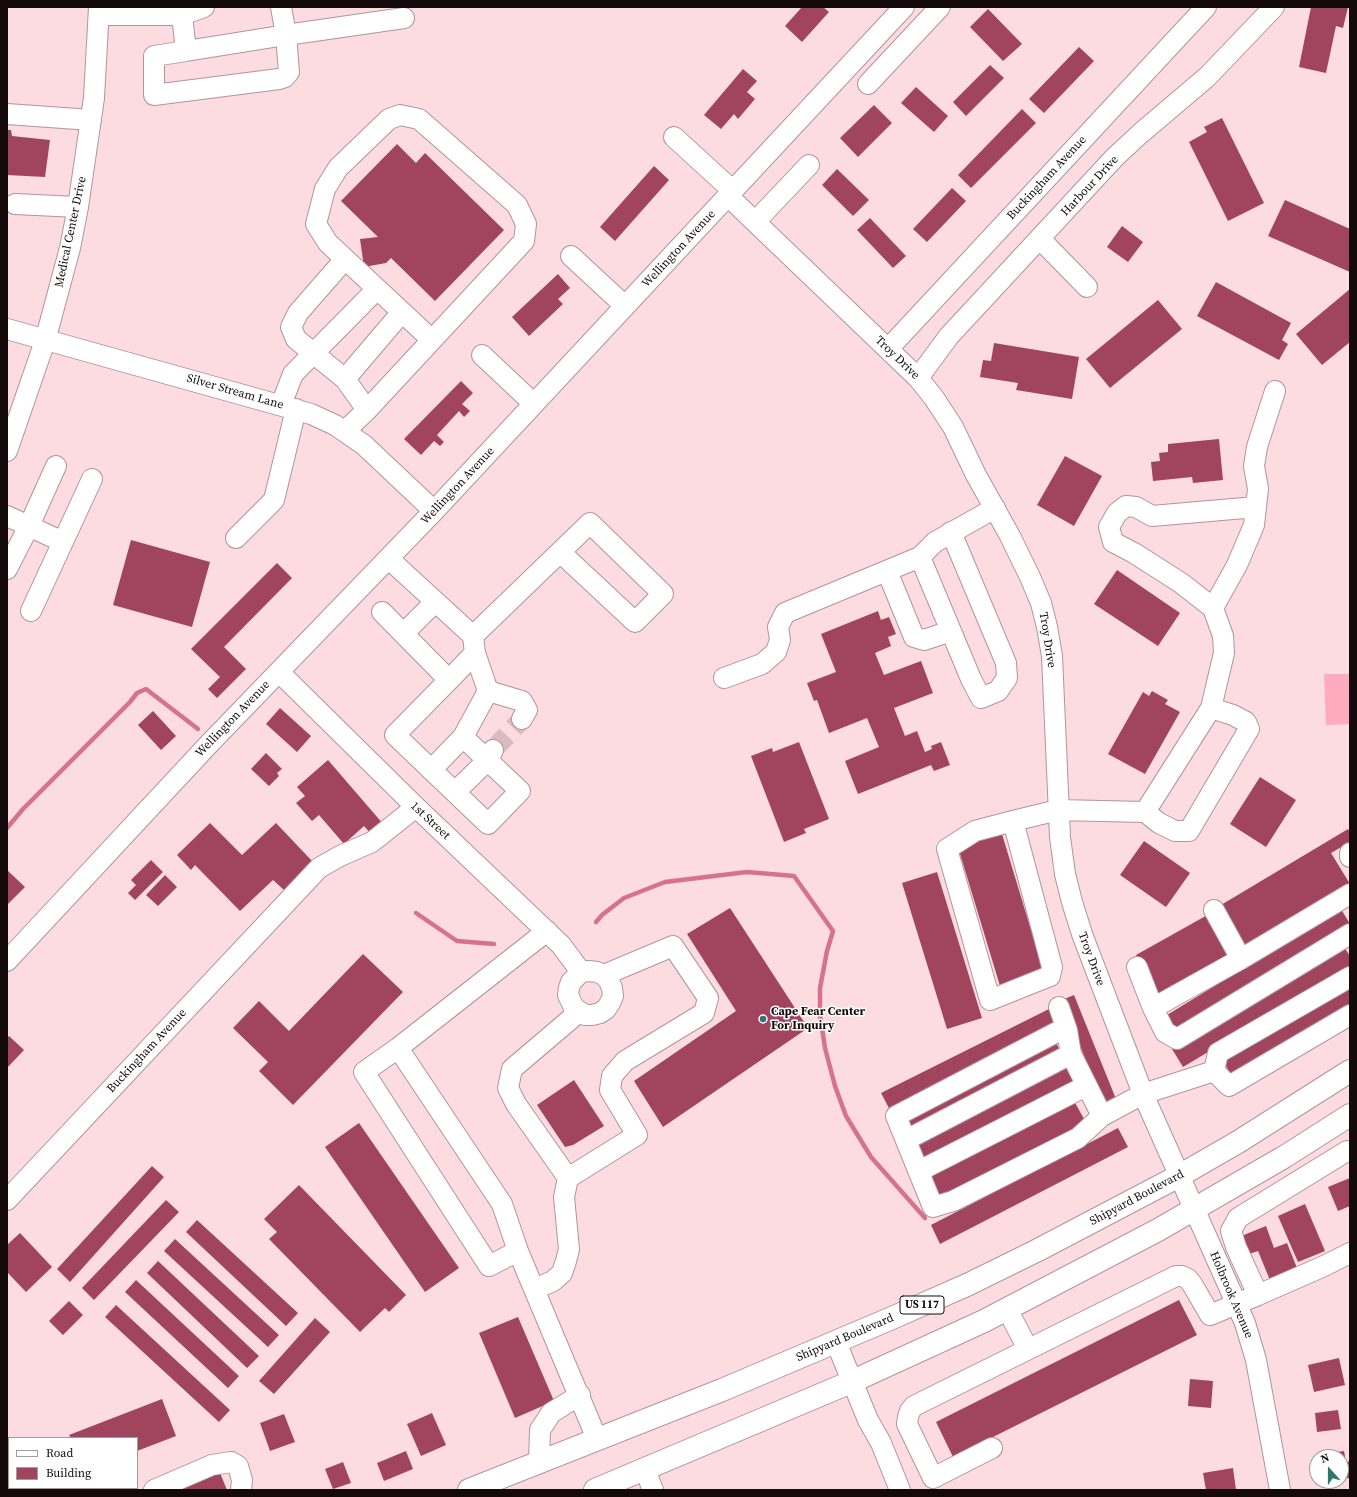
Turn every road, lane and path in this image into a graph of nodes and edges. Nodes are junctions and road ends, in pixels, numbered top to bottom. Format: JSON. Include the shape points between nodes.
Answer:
{"nodes":[{"id":1,"x":204,"y":7,"type":"edge"},
{"id":2,"x":282,"y":7,"type":"edge"},
{"id":3,"x":940,"y":7,"type":"edge"},
{"id":4,"x":1206,"y":7,"type":"edge"},
{"id":5,"x":1274,"y":7,"type":"edge"},
{"id":6,"x":902,"y":10,"type":"edge"},
{"id":7,"x":99,"y":11,"type":"edge"},
{"id":8,"x":181,"y":11,"type":"edge"},
{"id":9,"x":404,"y":18,"type":"dead end"},
{"id":10,"x":917,"y":31,"type":"junction"},
{"id":11,"x":286,"y":35,"type":"junction"},
{"id":12,"x":186,"y":51,"type":"junction"},
{"id":13,"x":868,"y":84,"type":"dead end"},
{"id":14,"x":7,"y":114,"type":"edge"},
{"id":15,"x":91,"y":120,"type":"junction"},
{"id":16,"x":674,"y":137,"type":"dead end"},
{"id":17,"x":809,"y":165,"type":"dead end"},
{"id":18,"x":731,"y":194,"type":"junction"},
{"id":19,"x":16,"y":207,"type":"edge"},
{"id":20,"x":78,"y":207,"type":"junction"},
{"id":21,"x":755,"y":222,"type":"junction"},
{"id":22,"x":1040,"y":239,"type":"junction"},
{"id":23,"x":571,"y":256,"type":"dead end"},
{"id":24,"x":345,"y":259,"type":"junction"},
{"id":25,"x":1087,"y":286,"type":"dead end"},
{"id":26,"x":377,"y":289,"type":"junction"},
{"id":27,"x":625,"y":306,"type":"junction"},
{"id":28,"x":402,"y":312,"type":"junction"},
{"id":29,"x":7,"y":329,"type":"edge"},
{"id":30,"x":432,"y":340,"type":"junction"},
{"id":31,"x":45,"y":341,"type":"junction"},
{"id":32,"x":888,"y":349,"type":"junction"},
{"id":33,"x":313,"y":354,"type":"junction"},
{"id":34,"x":482,"y":355,"type":"dead end"},
{"id":35,"x":918,"y":378,"type":"junction"},
{"id":36,"x":345,"y":379,"type":"junction"},
{"id":37,"x":1275,"y":391,"type":"dead end"},
{"id":38,"x":534,"y":404,"type":"junction"},
{"id":39,"x":288,"y":407,"type":"junction"},
{"id":40,"x":367,"y":410,"type":"junction"},
{"id":41,"x":345,"y":432,"type":"junction"},
{"id":42,"x":7,"y":450,"type":"edge"},
{"id":43,"x":56,"y":466,"type":"dead end"},
{"id":44,"x":92,"y":479,"type":"dead end"},
{"id":45,"x":1256,"y":507,"type":"junction"},
{"id":46,"x":995,"y":508,"type":"junction"},
{"id":47,"x":434,"y":511,"type":"junction"},
{"id":48,"x":7,"y":516,"type":"edge"},
{"id":49,"x":29,"y":526,"type":"junction"},
{"id":50,"x":951,"y":532,"type":"junction"},
{"id":51,"x":236,"y":538,"type":"dead end"},
{"id":52,"x":63,"y":542,"type":"junction"},
{"id":53,"x":560,"y":552,"type":"junction"},
{"id":54,"x":920,"y":557,"type":"junction"},
{"id":55,"x":389,"y":558,"type":"junction"},
{"id":56,"x":7,"y":569,"type":"edge"},
{"id":57,"x":887,"y":571,"type":"junction"},
{"id":58,"x":436,"y":602,"type":"junction"},
{"id":59,"x":1213,"y":608,"type":"junction"},
{"id":60,"x":31,"y":611,"type":"dead end"},
{"id":61,"x":382,"y":612,"type":"dead end"},
{"id":62,"x":951,"y":630,"type":"junction"},
{"id":63,"x":404,"y":633,"type":"junction"},
{"id":64,"x":474,"y":644,"type":"junction"},
{"id":65,"x":279,"y":672,"type":"junction"},
{"id":66,"x":724,"y":678,"type":"dead end"},
{"id":67,"x":449,"y":680,"type":"junction"},
{"id":68,"x":488,"y":691,"type":"junction"},
{"id":69,"x":1211,"y":708,"type":"junction"},
{"id":70,"x":522,"y":719,"type":"tunnel mouth"},
{"id":71,"x":463,"y":736,"type":"junction"},
{"id":72,"x":491,"y":754,"type":"junction"},
{"id":73,"x":431,"y":770,"type":"junction"},
{"id":74,"x":455,"y":792,"type":"junction"},
{"id":75,"x":416,"y":807,"type":"junction"},
{"id":76,"x":1058,"y":810,"type":"junction"},
{"id":77,"x":1145,"y":812,"type":"junction"},
{"id":78,"x":1013,"y":820,"type":"junction"},
{"id":79,"x":1350,"y":853,"type":"edge"},
{"id":80,"x":1350,"y":857,"type":"edge"},
{"id":81,"x":1350,"y":894,"type":"edge"},
{"id":82,"x":1214,"y":910,"type":"dead end"},
{"id":83,"x":547,"y":931,"type":"junction"},
{"id":84,"x":1350,"y":934,"type":"edge"},
{"id":85,"x":1241,"y":959,"type":"junction"},
{"id":86,"x":7,"y":961,"type":"edge"},
{"id":87,"x":1137,"y":967,"type":"dead end"},
{"id":88,"x":581,"y":972,"type":"junction"},
{"id":89,"x":604,"y":975,"type":"junction"},
{"id":90,"x":1350,"y":977,"type":"edge"},
{"id":91,"x":1060,"y":1007,"type":"dead end"},
{"id":92,"x":1153,"y":1008,"type":"junction"},
{"id":93,"x":579,"y":1012,"type":"junction"},
{"id":94,"x":1350,"y":1015,"type":"edge"},
{"id":95,"x":1067,"y":1030,"type":"junction"},
{"id":96,"x":398,"y":1048,"type":"junction"},
{"id":97,"x":1071,"y":1054,"type":"junction"},
{"id":98,"x":1214,"y":1071,"type":"junction"},
{"id":99,"x":1350,"y":1071,"type":"edge"},
{"id":100,"x":1086,"y":1086,"type":"junction"},
{"id":101,"x":1143,"y":1094,"type":"junction"},
{"id":102,"x":1102,"y":1116,"type":"junction"},
{"id":103,"x":1341,"y":1120,"type":"edge"},
{"id":104,"x":906,"y":1140,"type":"junction"},
{"id":105,"x":1349,"y":1153,"type":"edge"},
{"id":106,"x":1284,"y":1157,"type":"junction"},
{"id":107,"x":918,"y":1168,"type":"junction"},
{"id":108,"x":1179,"y":1176,"type":"junction"},
{"id":109,"x":568,"y":1178,"type":"junction"},
{"id":110,"x":1300,"y":1181,"type":"junction"},
{"id":111,"x":7,"y":1200,"type":"edge"},
{"id":112,"x":1193,"y":1210,"type":"junction"},
{"id":113,"x":1236,"y":1247,"type":"junction"},
{"id":114,"x":518,"y":1251,"type":"junction"},
{"id":115,"x":1350,"y":1252,"type":"edge"},
{"id":116,"x":1215,"y":1257,"type":"junction"},
{"id":117,"x":534,"y":1289,"type":"junction"},
{"id":118,"x":1258,"y":1295,"type":"junction"},
{"id":119,"x":1236,"y":1304,"type":"junction"},
{"id":120,"x":1007,"y":1309,"type":"junction"},
{"id":121,"x":836,"y":1342,"type":"junction"},
{"id":122,"x":1028,"y":1349,"type":"junction"},
{"id":123,"x":852,"y":1382,"type":"junction"},
{"id":124,"x":580,"y":1395,"type":"junction"},
{"id":125,"x":597,"y":1439,"type":"junction"},
{"id":126,"x":992,"y":1448,"type":"dead end"},
{"id":127,"x":539,"y":1462,"type":"junction"},
{"id":128,"x":238,"y":1466,"type":"junction"},
{"id":129,"x":644,"y":1470,"type":"junction"},
{"id":130,"x":154,"y":1490,"type":"edge"},
{"id":131,"x":241,"y":1490,"type":"edge"},
{"id":132,"x":252,"y":1490,"type":"edge"},
{"id":133,"x":469,"y":1490,"type":"edge"},
{"id":134,"x":594,"y":1490,"type":"edge"},
{"id":135,"x":653,"y":1490,"type":"edge"},
{"id":136,"x":900,"y":1490,"type":"edge"},
{"id":137,"x":1280,"y":1490,"type":"edge"}],
"edges":[{"from":1,"to":8,"type":"street"},
{"from":2,"to":11,"type":"street"},
{"from":3,"to":10,"type":"street"},
{"from":4,"to":32,"type":"street","name":"Buckingham Avenue"},
{"from":5,"to":22,"type":"street","name":"Harbour Drive","via":[[1206,78],[1115,157]]},
{"from":6,"to":10,"type":"street"},
{"from":6,"to":18,"type":"street","name":"Wellington Avenue"},
{"from":7,"to":8,"type":"street"},
{"from":7,"to":15,"type":"street","name":"Medical Center Drive"},
{"from":8,"to":12,"type":"street"},
{"from":9,"to":11,"type":"street"},
{"from":10,"to":13,"type":"street"},
{"from":11,"to":12,"type":"street"},
{"from":11,"to":12,"type":"street","via":[[289,72],[279,79],[154,95],[154,56]]},
{"from":14,"to":15,"type":"street"},
{"from":15,"to":20,"type":"street","name":"Medical Center Drive"},
{"from":16,"to":18,"type":"street","name":"Troy Drive"},
{"from":17,"to":21,"type":"street"},
{"from":18,"to":21,"type":"street","name":"Troy Drive"},
{"from":18,"to":27,"type":"street","name":"Wellington Avenue"},
{"from":19,"to":20,"type":"street"},
{"from":20,"to":31,"type":"street","name":"Medical Center Drive"},
{"from":21,"to":32,"type":"street","name":"Troy Drive"},
{"from":22,"to":25,"type":"street"},
{"from":22,"to":35,"type":"street","name":"Harbour Drive","via":[[948,336]]},
{"from":23,"to":27,"type":"street"},
{"from":24,"to":26,"type":"street"},
{"from":24,"to":30,"type":"street","via":[[328,243],[316,224],[325,189],[338,168],[389,119],[400,115],[419,119],[517,205],[526,224],[524,241]]},
{"from":24,"to":33,"type":"street","via":[[298,313],[290,327],[296,338]]},
{"from":26,"to":28,"type":"street"},
{"from":26,"to":33,"type":"street"},
{"from":27,"to":38,"type":"street","name":"Wellington Avenue"},
{"from":28,"to":30,"type":"street"},
{"from":28,"to":36,"type":"street"},
{"from":29,"to":31,"type":"street","name":"Silver Stream Lane"},
{"from":30,"to":40,"type":"street"},
{"from":31,"to":39,"type":"street","name":"Silver Stream Lane"},
{"from":31,"to":42,"type":"street","name":"Medical Center Drive"},
{"from":32,"to":35,"type":"street","name":"Troy Drive"},
{"from":33,"to":36,"type":"street"},
{"from":33,"to":39,"type":"street","via":[[293,374]]},
{"from":34,"to":38,"type":"street"},
{"from":35,"to":46,"type":"street","name":"Troy Drive","via":[[953,427]]},
{"from":36,"to":40,"type":"street"},
{"from":37,"to":45,"type":"street","via":[[1256,453]]},
{"from":38,"to":47,"type":"street","name":"Wellington Avenue"},
{"from":39,"to":41,"type":"street","name":"Silver Stream Lane","via":[[317,417]]},
{"from":39,"to":51,"type":"street","via":[[274,500]]},
{"from":40,"to":41,"type":"street"},
{"from":41,"to":47,"type":"street","name":"Silver Stream Lane","via":[[364,445]]},
{"from":43,"to":49,"type":"street"},
{"from":44,"to":52,"type":"street"},
{"from":45,"to":59,"type":"street","via":[[1254,525],[1237,565]]},
{"from":45,"to":59,"type":"street","via":[[1152,516],[1136,507],[1126,506],[1116,513],[1109,527],[1113,542],[1181,583]]},
{"from":46,"to":50,"type":"street"},
{"from":46,"to":76,"type":"street","name":"Troy Drive","via":[[1030,577],[1041,603],[1047,627],[1052,656]]},
{"from":47,"to":55,"type":"street","name":"Wellington Avenue"},
{"from":48,"to":49,"type":"street"},
{"from":49,"to":52,"type":"street"},
{"from":49,"to":56,"type":"street"},
{"from":50,"to":54,"type":"street","via":[[935,542]]},
{"from":50,"to":62,"type":"street","via":[[1006,663],[1007,678],[998,691],[981,698]]},
{"from":52,"to":60,"type":"street"},
{"from":53,"to":53,"type":"street","via":[[590,523],[663,594],[635,622]]},
{"from":53,"to":64,"type":"street"},
{"from":54,"to":57,"type":"street"},
{"from":54,"to":62,"type":"street"},
{"from":55,"to":58,"type":"street"},
{"from":55,"to":65,"type":"street","name":"Wellington Avenue"},
{"from":57,"to":62,"type":"street","via":[[914,637],[924,640]]},
{"from":57,"to":66,"type":"street","via":[[785,613],[778,627],[780,640],[776,652],[762,664]]},
{"from":58,"to":63,"type":"street"},
{"from":58,"to":64,"type":"street"},
{"from":59,"to":69,"type":"street","via":[[1223,636],[1224,653]]},
{"from":61,"to":63,"type":"street"},
{"from":63,"to":67,"type":"street"},
{"from":64,"to":67,"type":"street"},
{"from":64,"to":68,"type":"street"},
{"from":65,"to":75,"type":"street","name":"1st Street"},
{"from":65,"to":86,"type":"street","name":"Wellington Avenue"},
{"from":67,"to":73,"type":"street","via":[[395,735]]},
{"from":68,"to":70,"type":"street","via":[[522,701],[527,710]]},
{"from":68,"to":71,"type":"street"},
{"from":69,"to":77,"type":"street"},
{"from":69,"to":77,"type":"street","via":[[1246,722],[1249,729],[1189,831],[1175,831]]},
{"from":71,"to":72,"type":"street"},
{"from":71,"to":73,"type":"street"},
{"from":72,"to":74,"type":"street"},
{"from":72,"to":74,"type":"street","via":[[520,791],[488,824]]},
{"from":73,"to":74,"type":"street"},
{"from":75,"to":83,"type":"street","name":"1st Street"},
{"from":75,"to":111,"type":"street","name":"Buckingham Avenue","via":[[372,842],[319,868]]},
{"from":76,"to":77,"type":"street"},
{"from":76,"to":78,"type":"street"},
{"from":76,"to":101,"type":"street","name":"Troy Drive","via":[[1065,874],[1074,908]]},
{"from":78,"to":78,"type":"street","via":[[975,831],[947,849],[990,1000],[1050,976],[1052,967]]},
{"from":79,"to":80,"type":"street"},
{"from":81,"to":85,"type":"street"},
{"from":82,"to":85,"type":"street"},
{"from":83,"to":88,"type":"street","name":"1st Street"},
{"from":83,"to":96,"type":"street"},
{"from":84,"to":92,"type":"street","via":[[1177,1039],[1165,1032]]},
{"from":85,"to":92,"type":"street"},
{"from":87,"to":92,"type":"street"},
{"from":88,"to":89,"type":"street","via":[[597,972]]},
{"from":88,"to":93,"type":"street","via":[[571,982],[568,995],[574,1008]]},
{"from":89,"to":93,"type":"street","via":[[612,988],[613,996],[606,1009],[592,1015]]},
{"from":89,"to":109,"type":"street","via":[[673,946],[708,998],[704,1013],[625,1061],[612,1076],[610,1090],[637,1135]]},
{"from":90,"to":98,"type":"street","via":[[1218,1054]]},
{"from":91,"to":95,"type":"street"},
{"from":93,"to":109,"type":"street","via":[[512,1069],[508,1088],[516,1104]]},
{"from":94,"to":98,"type":"street","via":[[1230,1086]]},
{"from":95,"to":97,"type":"street"},
{"from":95,"to":104,"type":"street","via":[[1056,1033],[896,1116]]},
{"from":96,"to":114,"type":"street","via":[[502,1204]]},
{"from":96,"to":114,"type":"street","via":[[364,1072],[489,1266]]},
{"from":97,"to":100,"type":"street"},
{"from":97,"to":104,"type":"street"},
{"from":98,"to":101,"type":"street"},
{"from":99,"to":108,"type":"main road","name":"Shipyard Boulevard","number":"US 117"},
{"from":100,"to":102,"type":"street"},
{"from":100,"to":107,"type":"street","via":[[925,1168]]},
{"from":101,"to":102,"type":"street"},
{"from":101,"to":108,"type":"street","name":"Troy Drive"},
{"from":102,"to":107,"type":"street","via":[[1078,1138],[953,1202],[934,1207]]},
{"from":103,"to":105,"type":"street"},
{"from":103,"to":106,"type":"main road"},
{"from":104,"to":107,"type":"street"},
{"from":105,"to":110,"type":"street"},
{"from":106,"to":110,"type":"street"},
{"from":106,"to":112,"type":"main road"},
{"from":108,"to":112,"type":"street","name":"Holbrook Avenue"},
{"from":108,"to":121,"type":"main road","name":"Shipyard Boulevard","number":"US 117","via":[[969,1284]]},
{"from":109,"to":117,"type":"street","via":[[564,1197],[569,1249],[566,1261],[562,1273],[553,1281]]},
{"from":110,"to":113,"type":"street","via":[[1238,1218],[1231,1231]]},
{"from":112,"to":116,"type":"street","name":"Holbrook Avenue"},
{"from":112,"to":120,"type":"main road"},
{"from":113,"to":116,"type":"street"},
{"from":113,"to":118,"type":"street"},
{"from":114,"to":117,"type":"street"},
{"from":115,"to":118,"type":"street"},
{"from":116,"to":119,"type":"street","name":"Holbrook Avenue"},
{"from":117,"to":124,"type":"street"},
{"from":118,"to":119,"type":"street"},
{"from":119,"to":122,"type":"street","via":[[1210,1315],[1188,1279],[1176,1276]]},
{"from":119,"to":137,"type":"street","name":"Holbrook Avenue","via":[[1256,1360]]},
{"from":120,"to":122,"type":"street"},
{"from":120,"to":123,"type":"main road"},
{"from":121,"to":123,"type":"street"},
{"from":121,"to":125,"type":"main road","name":"Shipyard Boulevard","number":"US 117"},
{"from":122,"to":126,"type":"street","via":[[914,1406],[910,1411],[907,1424],[933,1478]]},
{"from":123,"to":129,"type":"main road"},
{"from":123,"to":136,"type":"street","via":[[868,1420],[881,1442]]},
{"from":124,"to":125,"type":"street"},
{"from":124,"to":127,"type":"street","via":[[551,1414],[540,1430]]},
{"from":125,"to":127,"type":"main road","name":"Shipyard Boulevard","number":"US 117"},
{"from":127,"to":133,"type":"main road","name":"Shipyard Boulevard","number":"US 117"},
{"from":128,"to":130,"type":"street","via":[[231,1462],[212,1465]]},
{"from":128,"to":131,"type":"street","via":[[242,1480]]},
{"from":128,"to":132,"type":"street","via":[[248,1476]]},
{"from":129,"to":134,"type":"main road"},
{"from":129,"to":135,"type":"street"}]}
